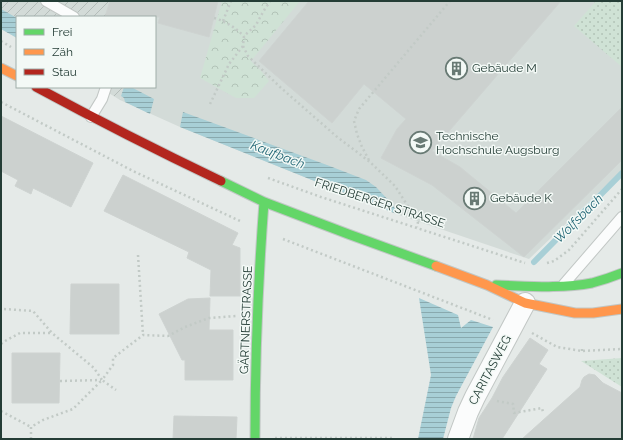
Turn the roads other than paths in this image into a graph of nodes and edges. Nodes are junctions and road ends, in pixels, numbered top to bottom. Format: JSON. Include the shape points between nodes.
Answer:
{"nodes":[{"id":1,"x":46,"y":1,"type":"edge"},
{"id":2,"x":72,"y":16,"type":"edge"},
{"id":3,"x":1,"y":68,"type":"edge"},
{"id":4,"x":16,"y":76,"type":"edge"},
{"id":5,"x":38,"y":88,"type":"edge"},
{"id":6,"x":106,"y":88,"type":"edge"},
{"id":7,"x":91,"y":117,"type":"junction"},
{"id":8,"x":264,"y":202,"type":"junction"},
{"id":9,"x":622,"y":217,"type":"edge"},
{"id":10,"x":622,"y":273,"type":"edge"},
{"id":11,"x":487,"y":285,"type":"junction"},
{"id":12,"x":562,"y":286,"type":"junction"},
{"id":13,"x":525,"y":303,"type":"junction"},
{"id":14,"x":622,"y":310,"type":"edge"},
{"id":15,"x":255,"y":438,"type":"edge"},
{"id":16,"x":458,"y":439,"type":"edge"}],
"edges":[{"from":1,"to":2,"type":"lane"},
{"from":3,"to":4,"type":"main road"},
{"from":5,"to":7,"type":"main road"},
{"from":6,"to":7,"type":"lane"},
{"from":7,"to":8,"type":"main road"},
{"from":8,"to":11,"type":"main road"},
{"from":8,"to":15,"type":"main road","name":"GÄRTNERSTRASSE","via":[[257,317]]},
{"from":9,"to":12,"type":"lane"},
{"from":10,"to":12,"type":"main road","via":[[589,283]]},
{"from":11,"to":12,"type":"lane","via":[[538,294]]},
{"from":11,"to":13,"type":"main road"},
{"from":13,"to":14,"type":"main road","via":[[574,313]]},
{"from":13,"to":16,"type":"street","name":"CARITASWEG","via":[[475,397]]}]}
